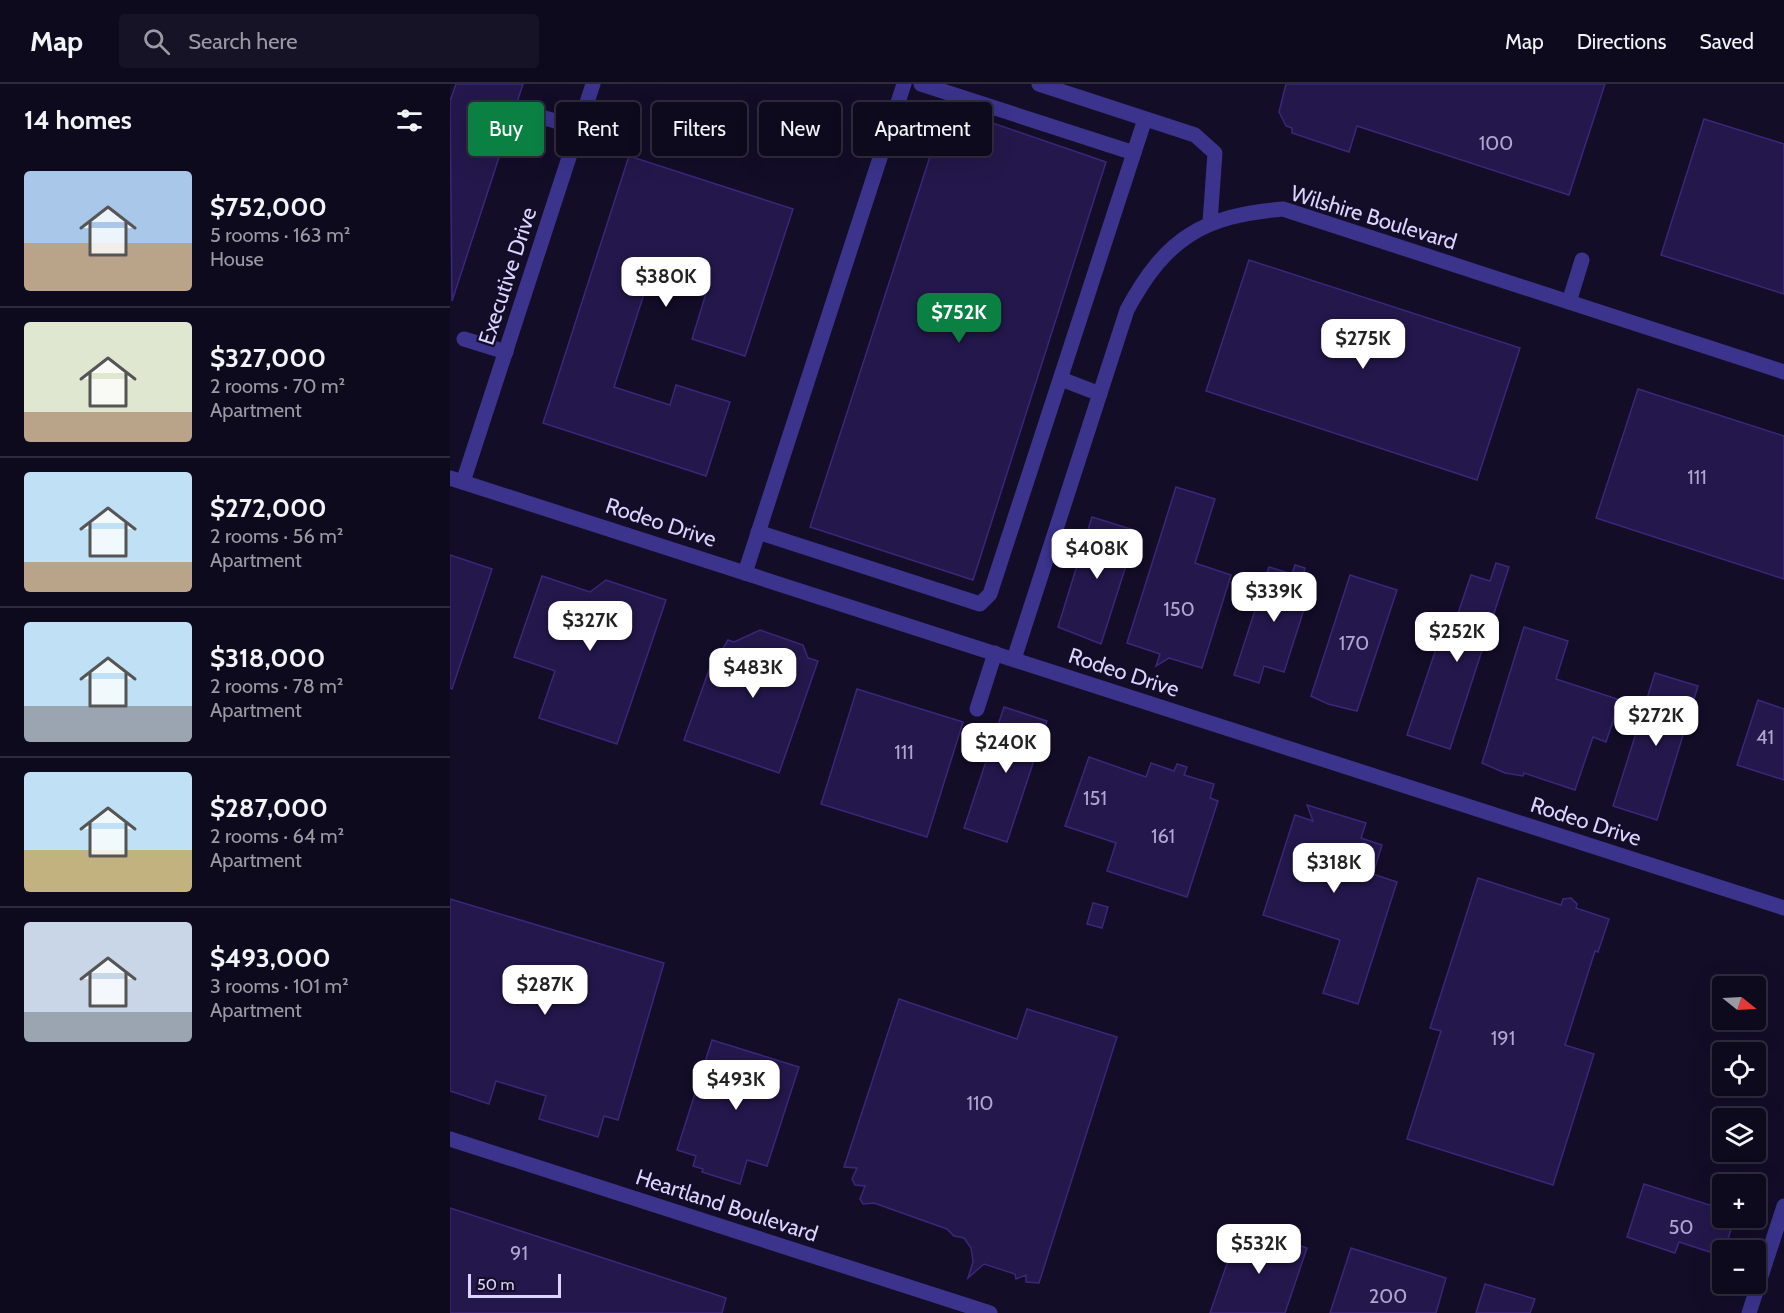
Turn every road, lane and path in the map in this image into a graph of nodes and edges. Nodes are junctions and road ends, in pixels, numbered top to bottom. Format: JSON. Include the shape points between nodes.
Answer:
{"nodes":[{"id":1,"x":593,"y":84,"type":"edge"},
{"id":2,"x":904,"y":84,"type":"edge"},
{"id":3,"x":921,"y":84,"type":"edge"},
{"id":4,"x":1039,"y":84,"type":"edge"},
{"id":5,"x":587,"y":102,"type":"edge"},
{"id":6,"x":1145,"y":119,"type":"junction"},
{"id":7,"x":1134,"y":153,"type":"junction"},
{"id":8,"x":569,"y":156,"type":"edge"},
{"id":9,"x":1210,"y":222,"type":"junction"},
{"id":10,"x":1582,"y":260,"type":"dead end"},
{"id":11,"x":1569,"y":302,"type":"junction"},
{"id":12,"x":464,"y":339,"type":"dead end"},
{"id":13,"x":506,"y":352,"type":"junction"},
{"id":14,"x":1784,"y":372,"type":"edge"},
{"id":15,"x":1061,"y":379,"type":"junction"},
{"id":16,"x":1100,"y":394,"type":"junction"},
{"id":17,"x":457,"y":480,"type":"edge"},
{"id":18,"x":758,"y":532,"type":"junction"},
{"id":19,"x":745,"y":573,"type":"junction"},
{"id":20,"x":995,"y":653,"type":"junction"},
{"id":21,"x":1014,"y":659,"type":"junction"},
{"id":22,"x":977,"y":709,"type":"dead end"},
{"id":23,"x":1784,"y":908,"type":"edge"},
{"id":24,"x":450,"y":1139,"type":"edge"},
{"id":25,"x":1784,"y":1206,"type":"edge"},
{"id":26,"x":990,"y":1313,"type":"edge"},
{"id":27,"x":1749,"y":1313,"type":"edge"}],
"edges":[{"from":1,"to":5,"type":"street","name":"Executive Drive"},
{"from":2,"to":18,"type":"street"},
{"from":3,"to":7,"type":"street"},
{"from":4,"to":6,"type":"street"},
{"from":6,"to":7,"type":"street"},
{"from":6,"to":9,"type":"street","via":[[1195,135],[1215,153]]},
{"from":7,"to":15,"type":"street"},
{"from":8,"to":13,"type":"street","name":"Executive Drive"},
{"from":9,"to":11,"type":"street","name":"Wilshire Boulevard","via":[[1283,209]]},
{"from":9,"to":16,"type":"street","name":"Wilshire Boulevard","via":[[1179,242],[1145,277],[1127,310]]},
{"from":10,"to":11,"type":"street"},
{"from":11,"to":14,"type":"street","name":"Wilshire Boulevard"},
{"from":12,"to":13,"type":"street"},
{"from":13,"to":17,"type":"street","name":"Executive Drive"},
{"from":15,"to":16,"type":"street"},
{"from":15,"to":18,"type":"street","via":[[990,594],[980,604]]},
{"from":16,"to":21,"type":"street","name":"Wilshire Boulevard"},
{"from":17,"to":19,"type":"street","name":"Rodeo Drive"},
{"from":18,"to":19,"type":"street"},
{"from":19,"to":20,"type":"street","name":"Rodeo Drive"},
{"from":20,"to":21,"type":"street","name":"Rodeo Drive"},
{"from":20,"to":22,"type":"street"},
{"from":21,"to":23,"type":"street","name":"Rodeo Drive"},
{"from":24,"to":26,"type":"street","name":"Heartland Boulevard"},
{"from":25,"to":27,"type":"street"}]}
